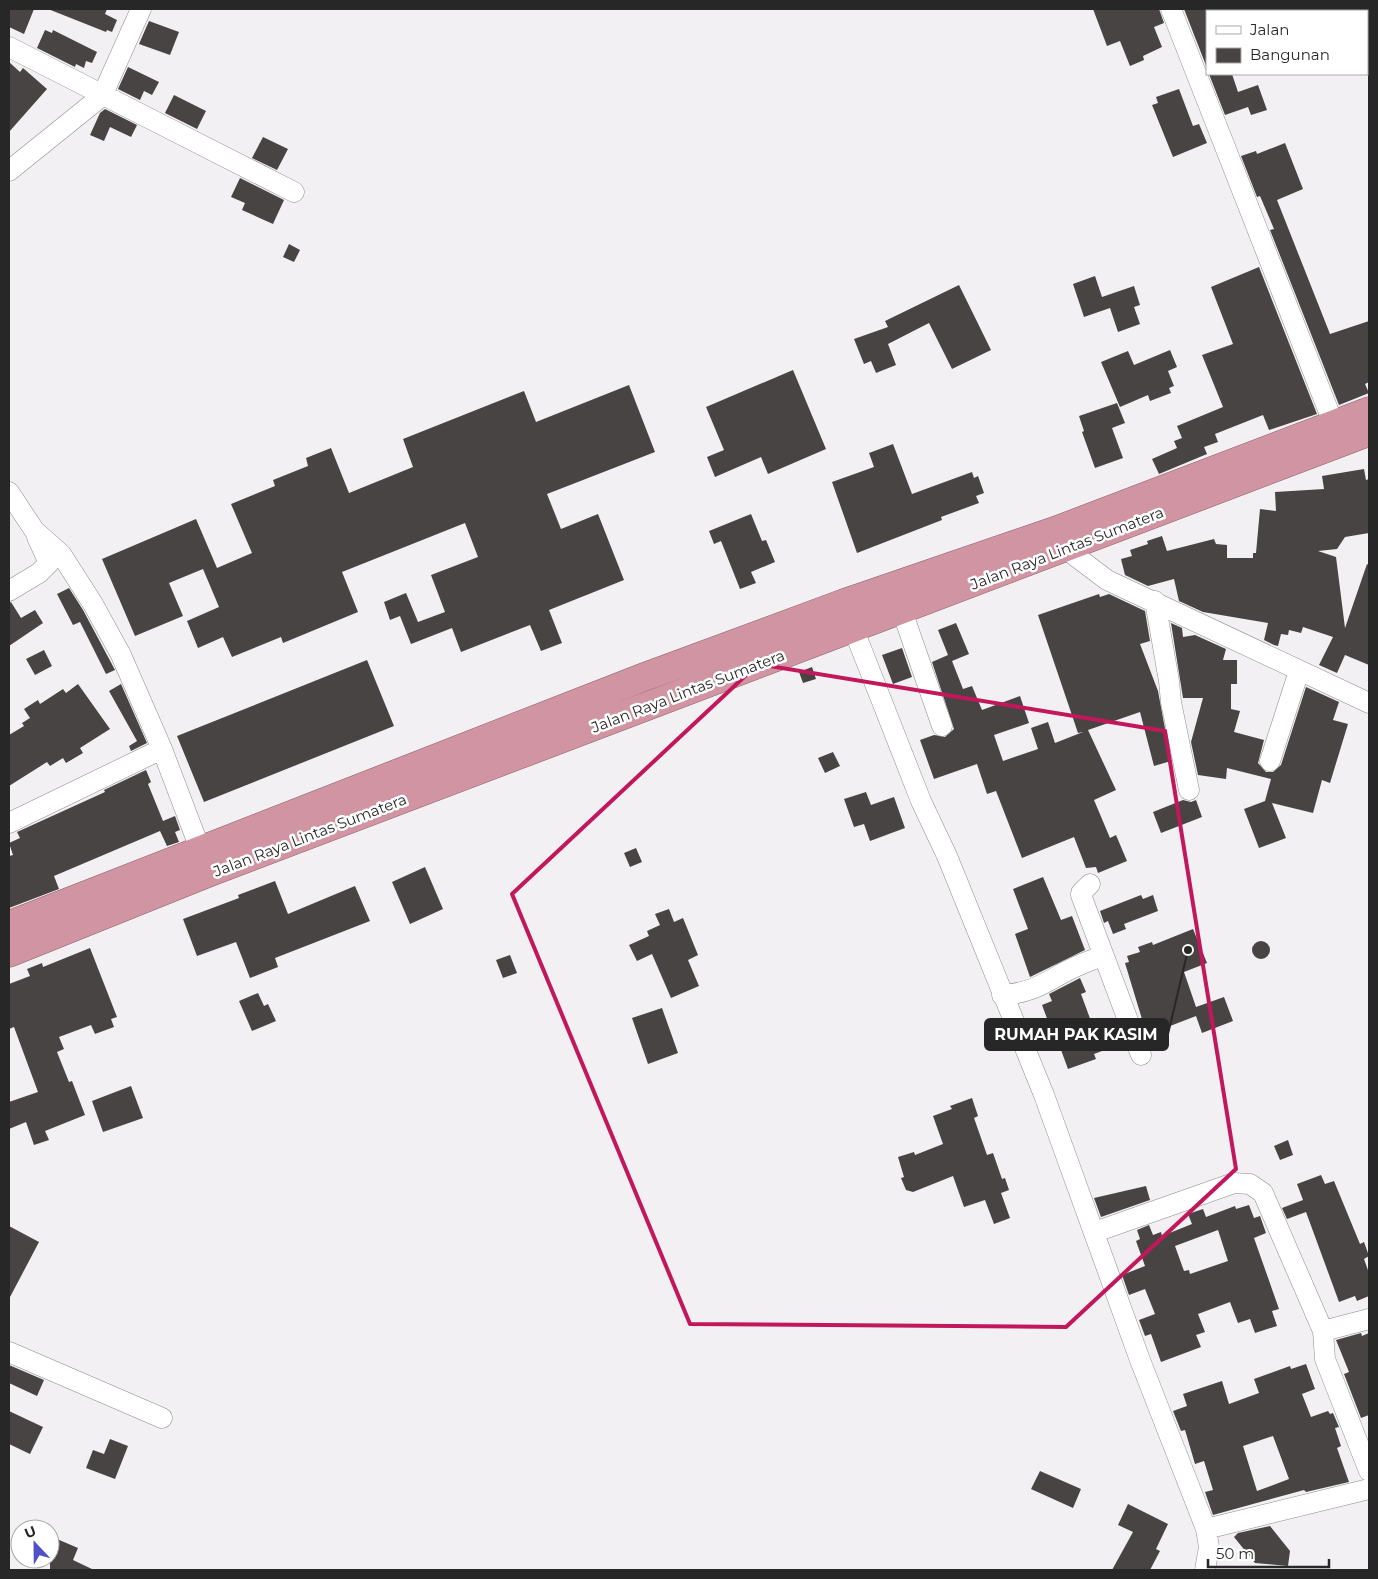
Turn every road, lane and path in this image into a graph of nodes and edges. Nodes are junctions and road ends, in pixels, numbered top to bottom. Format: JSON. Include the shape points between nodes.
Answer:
{"nodes":[{"id":1,"x":141,"y":9,"type":"edge"},
{"id":2,"x":1171,"y":9,"type":"edge"},
{"id":3,"x":9,"y":47,"type":"edge"},
{"id":4,"x":102,"y":96,"type":"junction"},
{"id":5,"x":9,"y":171,"type":"edge"},
{"id":6,"x":294,"y":192,"type":"dead end"},
{"id":7,"x":1369,"y":411,"type":"edge"},
{"id":8,"x":1334,"y":424,"type":"junction"},
{"id":9,"x":1369,"y":432,"type":"edge"},
{"id":10,"x":9,"y":492,"type":"edge"},
{"id":11,"x":34,"y":530,"type":"junction"},
{"id":12,"x":1062,"y":540,"type":"junction"},
{"id":13,"x":9,"y":590,"type":"edge"},
{"id":14,"x":1155,"y":601,"type":"junction"},
{"id":15,"x":844,"y":604,"type":"junction"},
{"id":16,"x":902,"y":611,"type":"junction"},
{"id":17,"x":854,"y":629,"type":"junction"},
{"id":18,"x":1299,"y":670,"type":"junction"},
{"id":19,"x":1369,"y":703,"type":"edge"},
{"id":20,"x":942,"y":726,"type":"dead end"},
{"id":21,"x":162,"y":749,"type":"junction"},
{"id":22,"x":1270,"y":762,"type":"dead end"},
{"id":23,"x":1189,"y":790,"type":"dead end"},
{"id":24,"x":9,"y":823,"type":"edge"},
{"id":25,"x":204,"y":861,"type":"junction"},
{"id":26,"x":1090,"y":884,"type":"dead end"},
{"id":27,"x":9,"y":925,"type":"edge"},
{"id":28,"x":9,"y":954,"type":"edge"},
{"id":29,"x":1102,"y":956,"type":"junction"},
{"id":30,"x":1002,"y":995,"type":"junction"},
{"id":31,"x":1141,"y":1055,"type":"dead end"},
{"id":32,"x":1095,"y":1232,"type":"junction"},
{"id":33,"x":1369,"y":1319,"type":"edge"},
{"id":34,"x":1324,"y":1331,"type":"junction"},
{"id":35,"x":9,"y":1352,"type":"edge"},
{"id":36,"x":162,"y":1418,"type":"dead end"},
{"id":37,"x":1369,"y":1472,"type":"edge"},
{"id":38,"x":1369,"y":1489,"type":"edge"},
{"id":39,"x":1206,"y":1529,"type":"junction"},
{"id":40,"x":1205,"y":1570,"type":"edge"}],
"edges":[{"from":1,"to":4,"type":"street"},
{"from":2,"to":8,"type":"street"},
{"from":3,"to":4,"type":"street"},
{"from":4,"to":5,"type":"street"},
{"from":4,"to":6,"type":"street"},
{"from":7,"to":8,"type":"highway","name":"Jalan Raya Lintas Sumatera"},
{"from":8,"to":12,"type":"highway","name":"Jalan Raya Lintas Sumatera"},
{"from":9,"to":12,"type":"highway","name":"Jalan Raya Lintas Sumatera"},
{"from":10,"to":11,"type":"street"},
{"from":11,"to":13,"type":"street","via":[[49,563],[39,573]]},
{"from":11,"to":21,"type":"street","via":[[61,554],[93,604],[121,655]]},
{"from":12,"to":14,"type":"street","via":[[1107,580]]},
{"from":12,"to":15,"type":"highway","name":"Jalan Raya Lintas Sumatera"},
{"from":12,"to":16,"type":"highway","name":"Jalan Raya Lintas Sumatera"},
{"from":14,"to":18,"type":"street"},
{"from":14,"to":23,"type":"street"},
{"from":15,"to":17,"type":"street"},
{"from":15,"to":25,"type":"highway","name":"Jalan Raya Lintas Sumatera","via":[[635,680]]},
{"from":16,"to":17,"type":"highway","name":"Jalan Raya Lintas Sumatera"},
{"from":16,"to":20,"type":"street"},
{"from":17,"to":25,"type":"highway","name":"Jalan Raya Lintas Sumatera"},
{"from":17,"to":30,"type":"street"},
{"from":18,"to":19,"type":"street"},
{"from":18,"to":22,"type":"street"},
{"from":21,"to":24,"type":"street"},
{"from":21,"to":25,"type":"street"},
{"from":25,"to":27,"type":"highway","name":"Jalan Raya Lintas Sumatera"},
{"from":25,"to":28,"type":"highway","name":"Jalan Raya Lintas Sumatera"},
{"from":26,"to":29,"type":"street","via":[[1081,894]]},
{"from":29,"to":30,"type":"street","via":[[1061,973],[1040,987],[1022,994]]},
{"from":29,"to":31,"type":"street","via":[[1117,987]]},
{"from":30,"to":32,"type":"street","via":[[1044,1095]]},
{"from":32,"to":34,"type":"street","via":[[1226,1185],[1250,1184],[1263,1194]]},
{"from":32,"to":39,"type":"street","via":[[1140,1360]]},
{"from":33,"to":34,"type":"street"},
{"from":34,"to":37,"type":"street","via":[[1325,1359]]},
{"from":35,"to":36,"type":"street"},
{"from":38,"to":39,"type":"street"},
{"from":39,"to":40,"type":"street","via":[[1209,1547]]}]}
